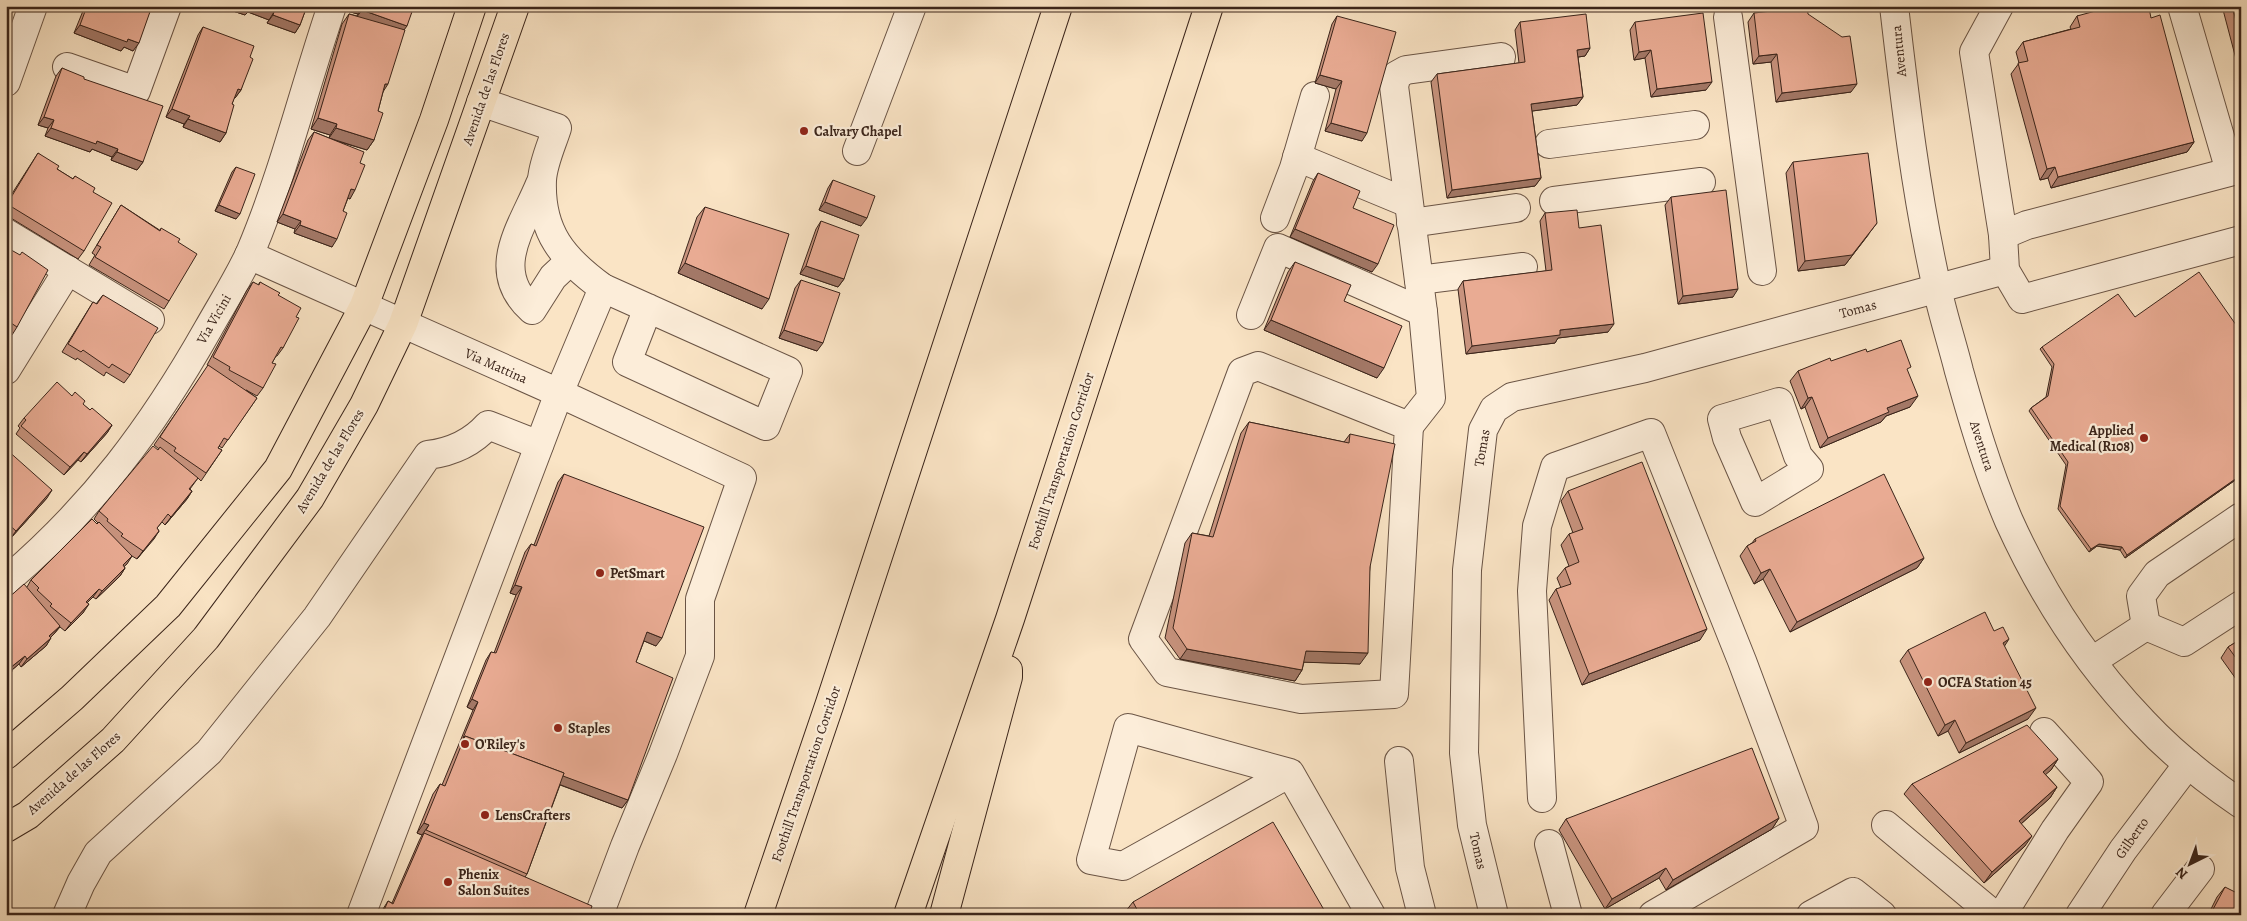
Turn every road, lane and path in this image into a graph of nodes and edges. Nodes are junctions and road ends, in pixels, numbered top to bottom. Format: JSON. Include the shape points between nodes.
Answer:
{"nodes":[{"id":1,"x":33,"y":6,"type":"edge"},
{"id":2,"x":167,"y":6,"type":"edge"},
{"id":3,"x":332,"y":6,"type":"edge"},
{"id":4,"x":472,"y":6,"type":"edge"},
{"id":5,"x":515,"y":6,"type":"edge"},
{"id":6,"x":912,"y":6,"type":"edge"},
{"id":7,"x":1058,"y":6,"type":"edge"},
{"id":8,"x":1209,"y":6,"type":"edge"},
{"id":9,"x":1894,"y":6,"type":"edge"},
{"id":10,"x":1999,"y":6,"type":"edge"},
{"id":11,"x":2182,"y":6,"type":"edge"},
{"id":12,"x":1728,"y":17,"type":"dead end"},
{"id":13,"x":1501,"y":57,"type":"dead end"},
{"id":14,"x":67,"y":67,"type":"dead end"},
{"id":15,"x":6,"y":82,"type":"edge"},
{"id":16,"x":1315,"y":96,"type":"dead end"},
{"id":17,"x":481,"y":102,"type":"junction"},
{"id":18,"x":1695,"y":125,"type":"dead end"},
{"id":19,"x":1548,"y":144,"type":"dead end"},
{"id":20,"x":857,"y":151,"type":"dead end"},
{"id":21,"x":1297,"y":157,"type":"junction"},
{"id":22,"x":2235,"y":170,"type":"edge"},
{"id":23,"x":542,"y":178,"type":"junction"},
{"id":24,"x":1701,"y":182,"type":"dead end"},
{"id":25,"x":1554,"y":201,"type":"dead end"},
{"id":26,"x":1516,"y":208,"type":"dead end"},
{"id":27,"x":1410,"y":213,"type":"junction"},
{"id":28,"x":1275,"y":218,"type":"dead end"},
{"id":29,"x":6,"y":233,"type":"edge"},
{"id":30,"x":2003,"y":235,"type":"junction"},
{"id":31,"x":2241,"y":240,"type":"edge"},
{"id":32,"x":249,"y":255,"type":"junction"},
{"id":33,"x":570,"y":261,"type":"junction"},
{"id":34,"x":1523,"y":267,"type":"dead end"},
{"id":35,"x":68,"y":270,"type":"junction"},
{"id":36,"x":2005,"y":270,"type":"junction"},
{"id":37,"x":1762,"y":271,"type":"dead end"},
{"id":38,"x":1419,"y":280,"type":"junction"},
{"id":39,"x":603,"y":288,"type":"junction"},
{"id":40,"x":1937,"y":288,"type":"junction"},
{"id":41,"x":364,"y":306,"type":"junction"},
{"id":42,"x":648,"y":308,"type":"junction"},
{"id":43,"x":1423,"y":312,"type":"junction"},
{"id":44,"x":1252,"y":315,"type":"dead end"},
{"id":45,"x":150,"y":320,"type":"dead end"},
{"id":46,"x":403,"y":324,"type":"junction"},
{"id":47,"x":6,"y":370,"type":"edge"},
{"id":48,"x":559,"y":393,"type":"junction"},
{"id":49,"x":1408,"y":426,"type":"junction"},
{"id":50,"x":539,"y":445,"type":"junction"},
{"id":51,"x":2241,"y":517,"type":"edge"},
{"id":52,"x":6,"y":581,"type":"edge"},
{"id":53,"x":2241,"y":604,"type":"edge"},
{"id":54,"x":1010,"y":619,"type":"junction"},
{"id":55,"x":2146,"y":626,"type":"junction"},
{"id":56,"x":2092,"y":661,"type":"junction"},
{"id":57,"x":830,"y":703,"type":"junction"},
{"id":58,"x":2044,"y":732,"type":"dead end"},
{"id":59,"x":6,"y":755,"type":"edge"},
{"id":60,"x":1399,"y":761,"type":"dead end"},
{"id":61,"x":2188,"y":764,"type":"junction"},
{"id":62,"x":1290,"y":774,"type":"junction"},
{"id":63,"x":1542,"y":798,"type":"dead end"},
{"id":64,"x":2241,"y":804,"type":"edge"},
{"id":65,"x":1886,"y":825,"type":"dead end"},
{"id":66,"x":6,"y":828,"type":"edge"},
{"id":67,"x":1549,"y":844,"type":"dead end"},
{"id":68,"x":2200,"y":869,"type":"dead end"},
{"id":69,"x":67,"y":915,"type":"edge"},
{"id":70,"x":361,"y":915,"type":"edge"},
{"id":71,"x":600,"y":915,"type":"edge"},
{"id":72,"x":741,"y":915,"type":"edge"},
{"id":73,"x":758,"y":915,"type":"edge"},
{"id":74,"x":908,"y":915,"type":"edge"},
{"id":75,"x":944,"y":915,"type":"edge"},
{"id":76,"x":1371,"y":915,"type":"edge"},
{"id":77,"x":1422,"y":915,"type":"edge"},
{"id":78,"x":1494,"y":915,"type":"edge"},
{"id":79,"x":1568,"y":915,"type":"edge"},
{"id":80,"x":1653,"y":915,"type":"edge"},
{"id":81,"x":1811,"y":915,"type":"edge"},
{"id":82,"x":1882,"y":915,"type":"edge"},
{"id":83,"x":1994,"y":915,"type":"edge"},
{"id":84,"x":2002,"y":915,"type":"edge"},
{"id":85,"x":2080,"y":915,"type":"edge"},
{"id":86,"x":2165,"y":915,"type":"edge"}],
"edges":[{"from":1,"to":15,"type":"street"},
{"from":2,"to":14,"type":"street","via":[[136,91]]},
{"from":3,"to":32,"type":"street","name":"Via Vicini","via":[[292,134]]},
{"from":4,"to":41,"type":"main road","via":[[434,120]]},
{"from":5,"to":17,"type":"main road","name":"Avenida de las Flores"},
{"from":6,"to":20,"type":"street"},
{"from":7,"to":57,"type":"main road","name":"Foothill Transportation Corridor"},
{"from":8,"to":54,"type":"main road","name":"Foothill Transportation Corridor"},
{"from":9,"to":40,"type":"street","name":"Aventura","via":[[1907,122]]},
{"from":10,"to":30,"type":"street","via":[[1974,52]]},
{"from":11,"to":22,"type":"street"},
{"from":12,"to":37,"type":"street"},
{"from":13,"to":27,"type":"street","via":[[1406,70],[1397,75],[1394,86]]},
{"from":16,"to":21,"type":"street"},
{"from":17,"to":23,"type":"street","via":[[556,128]]},
{"from":17,"to":46,"type":"main road","name":"Avenida de las Flores"},
{"from":18,"to":19,"type":"street"},
{"from":21,"to":27,"type":"street"},
{"from":21,"to":28,"type":"street"},
{"from":22,"to":30,"type":"street","via":[[2027,224]]},
{"from":23,"to":33,"type":"street","via":[[543,212],[549,230]]},
{"from":23,"to":33,"type":"street","via":[[511,250],[514,286],[532,310],[553,277]]},
{"from":24,"to":25,"type":"street"},
{"from":26,"to":27,"type":"street"},
{"from":27,"to":38,"type":"street"},
{"from":29,"to":35,"type":"street"},
{"from":30,"to":36,"type":"street"},
{"from":31,"to":36,"type":"street","via":[[2022,299]]},
{"from":32,"to":41,"type":"street","name":"Via Mattina"},
{"from":32,"to":52,"type":"street","name":"Via Vicini","via":[[188,364],[121,464],[80,511]]},
{"from":33,"to":39,"type":"street"},
{"from":34,"to":38,"type":"street"},
{"from":35,"to":45,"type":"street"},
{"from":35,"to":47,"type":"street"},
{"from":36,"to":40,"type":"street","name":"Tomas"},
{"from":38,"to":43,"type":"street"},
{"from":39,"to":42,"type":"street"},
{"from":39,"to":48,"type":"street"},
{"from":40,"to":56,"type":"street","name":"Aventura","via":[[1972,416],[2009,520],[2052,602]]},
{"from":40,"to":78,"type":"street","name":"Tomas","via":[[1645,368],[1512,397],[1494,409],[1483,430],[1468,561],[1464,753],[1472,825]]},
{"from":41,"to":46,"type":"street","name":"Via Mattina"},
{"from":41,"to":59,"type":"main road","via":[[278,470],[168,606],[72,698]]},
{"from":42,"to":42,"type":"street","via":[[788,371],[766,426],[627,362]]},
{"from":43,"to":44,"type":"street","via":[[1278,248]]},
{"from":43,"to":49,"type":"street","via":[[1431,398]]},
{"from":46,"to":48,"type":"street","name":"Via Mattina"},
{"from":46,"to":66,"type":"main road","name":"Avenida de las Flores","via":[[364,405],[310,498],[206,638],[114,740],[28,814]]},
{"from":48,"to":50,"type":"street"},
{"from":48,"to":71,"type":"street","name":"Via Mattina","via":[[742,478],[700,599],[700,656]]},
{"from":49,"to":49,"type":"street","via":[[1394,694],[1301,699],[1167,672],[1143,639],[1242,372],[1258,366]]},
{"from":50,"to":69,"type":"street","via":[[488,425],[470,442],[428,455],[317,618],[209,752],[98,853],[80,883]]},
{"from":50,"to":70,"type":"street"},
{"from":51,"to":55,"type":"street","via":[[2157,574],[2142,596]]},
{"from":53,"to":55,"type":"street","via":[[2184,642]]},
{"from":54,"to":74,"type":"main road","name":"Foothill Transportation Corridor"},
{"from":54,"to":75,"type":"main road","via":[[1008,678]]},
{"from":55,"to":56,"type":"street"},
{"from":56,"to":61,"type":"street","name":"Aventura","via":[[2144,723]]},
{"from":57,"to":72,"type":"main road","via":[[808,728]]},
{"from":57,"to":73,"type":"main road","name":"Foothill Transportation Corridor"},
{"from":58,"to":84,"type":"street","via":[[2090,782],[2055,830]]},
{"from":60,"to":77,"type":"street","via":[[1410,868]]},
{"from":61,"to":64,"type":"street","name":"Aventura"},
{"from":61,"to":85,"type":"street","name":"Gilberto","via":[[2122,850]]},
{"from":62,"to":62,"type":"street","via":[[1122,866],[1091,860],[1128,728]]},
{"from":62,"to":76,"type":"street"},
{"from":63,"to":80,"type":"street","via":[[1532,591],[1537,526],[1555,467],[1652,433],[1804,827]]},
{"from":65,"to":83,"type":"street"},
{"from":67,"to":79,"type":"street"},
{"from":68,"to":86,"type":"street"},
{"from":81,"to":82,"type":"street","via":[[1853,892]]}]}
